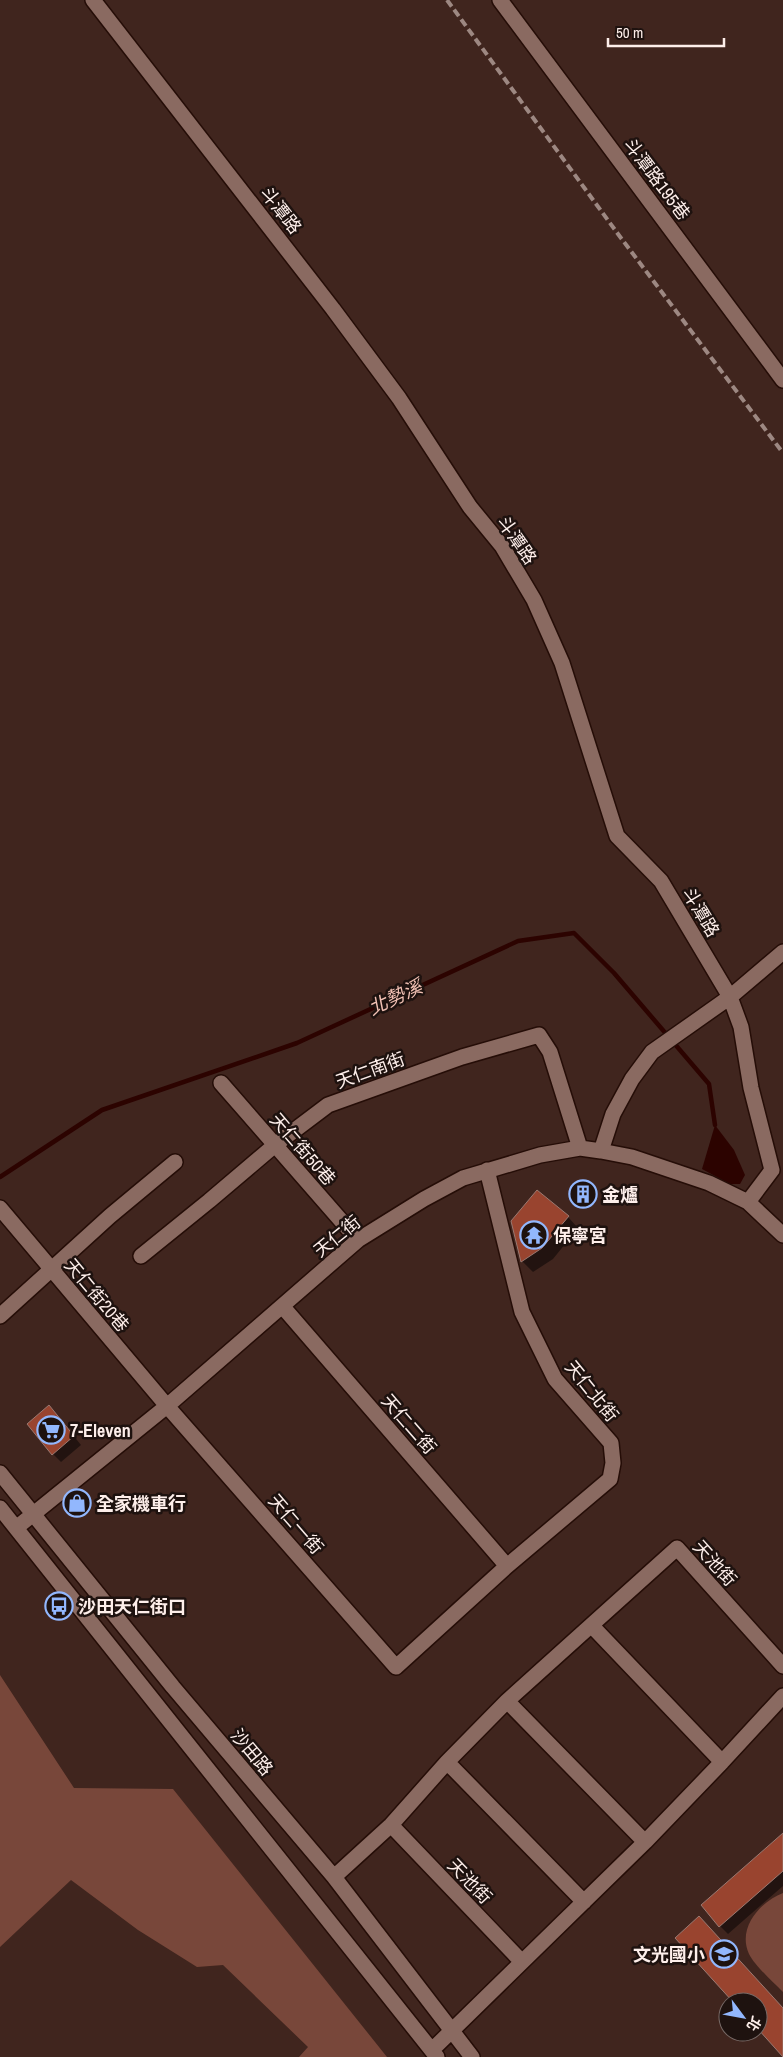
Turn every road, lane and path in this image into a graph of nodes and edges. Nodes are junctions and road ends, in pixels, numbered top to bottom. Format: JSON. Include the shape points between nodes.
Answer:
{"nodes":[{"id":1,"x":93,"y":0,"type":"edge"},
{"id":2,"x":500,"y":0,"type":"edge"},
{"id":3,"x":783,"y":380,"type":"edge"},
{"id":4,"x":783,"y":952,"type":"edge"},
{"id":5,"x":730,"y":997,"type":"junction"},
{"id":6,"x":221,"y":1083,"type":"dead end"},
{"id":7,"x":275,"y":1145,"type":"junction"},
{"id":8,"x":580,"y":1148,"type":"junction"},
{"id":9,"x":601,"y":1151,"type":"junction"},
{"id":10,"x":176,"y":1162,"type":"dead end"},
{"id":11,"x":777,"y":1166,"type":"edge"},
{"id":12,"x":487,"y":1170,"type":"junction"},
{"id":13,"x":748,"y":1202,"type":"junction"},
{"id":14,"x":0,"y":1208,"type":"edge"},
{"id":15,"x":783,"y":1235,"type":"edge"},
{"id":16,"x":358,"y":1240,"type":"junction"},
{"id":17,"x":140,"y":1256,"type":"dead end"},
{"id":18,"x":51,"y":1270,"type":"junction"},
{"id":19,"x":283,"y":1307,"type":"junction"},
{"id":20,"x":0,"y":1316,"type":"edge"},
{"id":21,"x":167,"y":1406,"type":"junction"},
{"id":22,"x":0,"y":1473,"type":"edge"},
{"id":23,"x":0,"y":1508,"type":"edge"},
{"id":24,"x":33,"y":1513,"type":"junction"},
{"id":25,"x":16,"y":1528,"type":"junction"},
{"id":26,"x":507,"y":1566,"type":"junction"},
{"id":27,"x":592,"y":1626,"type":"junction"},
{"id":28,"x":783,"y":1666,"type":"edge"},
{"id":29,"x":396,"y":1667,"type":"joint"},
{"id":30,"x":783,"y":1696,"type":"edge"},
{"id":31,"x":508,"y":1701,"type":"junction"},
{"id":32,"x":447,"y":1762,"type":"junction"},
{"id":33,"x":722,"y":1762,"type":"junction"},
{"id":34,"x":391,"y":1825,"type":"junction"},
{"id":35,"x":645,"y":1842,"type":"junction"},
{"id":36,"x":334,"y":1877,"type":"junction"},
{"id":37,"x":584,"y":1902,"type":"junction"},
{"id":38,"x":522,"y":1962,"type":"junction"},
{"id":39,"x":451,"y":2030,"type":"junction"},
{"id":40,"x":434,"y":2054,"type":"edge"},
{"id":41,"x":472,"y":2057,"type":"edge"}],
"edges":[{"from":1,"to":5,"type":"street","name":"斗潭路","via":[[333,309],[399,398],[470,507],[502,546],[534,600],[562,663],[617,836],[661,881]]},
{"from":2,"to":3,"type":"street","name":"斗潭路195巷"},
{"from":4,"to":5,"type":"street"},
{"from":5,"to":9,"type":"street","via":[[652,1052],[632,1079],[613,1114]]},
{"from":5,"to":11,"type":"street","name":"斗潭路","via":[[741,1026],[751,1088]]},
{"from":6,"to":7,"type":"street","name":"天仁街50巷"},
{"from":7,"to":8,"type":"street","name":"天仁南街","via":[[328,1105],[462,1057],[539,1035],[550,1052]]},
{"from":7,"to":16,"type":"street","name":"天仁街50巷"},
{"from":7,"to":17,"type":"street","name":"天仁南街"},
{"from":8,"to":9,"type":"street","name":"天仁街"},
{"from":8,"to":12,"type":"street","name":"天仁街"},
{"from":9,"to":13,"type":"street","name":"天仁街","via":[[679,1172]]},
{"from":10,"to":18,"type":"street"},
{"from":11,"to":13,"type":"street","name":"斗潭路"},
{"from":12,"to":16,"type":"street","name":"天仁街","via":[[463,1178],[424,1199]]},
{"from":12,"to":26,"type":"street","name":"天仁北街","via":[[522,1312],[555,1378],[611,1443],[610,1479]]},
{"from":13,"to":15,"type":"street"},
{"from":14,"to":18,"type":"street","name":"天仁街20巷"},
{"from":16,"to":19,"type":"street","name":"天仁街"},
{"from":18,"to":20,"type":"street"},
{"from":18,"to":21,"type":"street","name":"天仁街20巷"},
{"from":19,"to":21,"type":"street","name":"天仁街"},
{"from":19,"to":26,"type":"street","name":"天仁二街"},
{"from":21,"to":24,"type":"street","name":"天仁街"},
{"from":21,"to":29,"type":"street","name":"天仁一街"},
{"from":22,"to":24,"type":"street","name":"沙田路"},
{"from":23,"to":25,"type":"street"},
{"from":24,"to":25,"type":"street","name":"天仁街"},
{"from":24,"to":36,"type":"street","name":"沙田路","via":[[172,1686]]},
{"from":25,"to":40,"type":"street"},
{"from":26,"to":29,"type":"street","name":"天仁北街"},
{"from":27,"to":28,"type":"street","name":"天池街","via":[[677,1548]]},
{"from":27,"to":31,"type":"street","name":"天池街"},
{"from":27,"to":33,"type":"street"},
{"from":30,"to":33,"type":"street"},
{"from":31,"to":32,"type":"street","name":"天池街"},
{"from":31,"to":35,"type":"street"},
{"from":32,"to":34,"type":"street","name":"天池街"},
{"from":32,"to":37,"type":"street"},
{"from":33,"to":35,"type":"street"},
{"from":34,"to":36,"type":"street","name":"天池街"},
{"from":34,"to":38,"type":"street","name":"天池街"},
{"from":35,"to":37,"type":"street"},
{"from":36,"to":39,"type":"street","name":"沙田路"},
{"from":37,"to":38,"type":"street"},
{"from":38,"to":39,"type":"street"},
{"from":39,"to":40,"type":"street"},
{"from":39,"to":41,"type":"street","name":"沙田路"}]}
